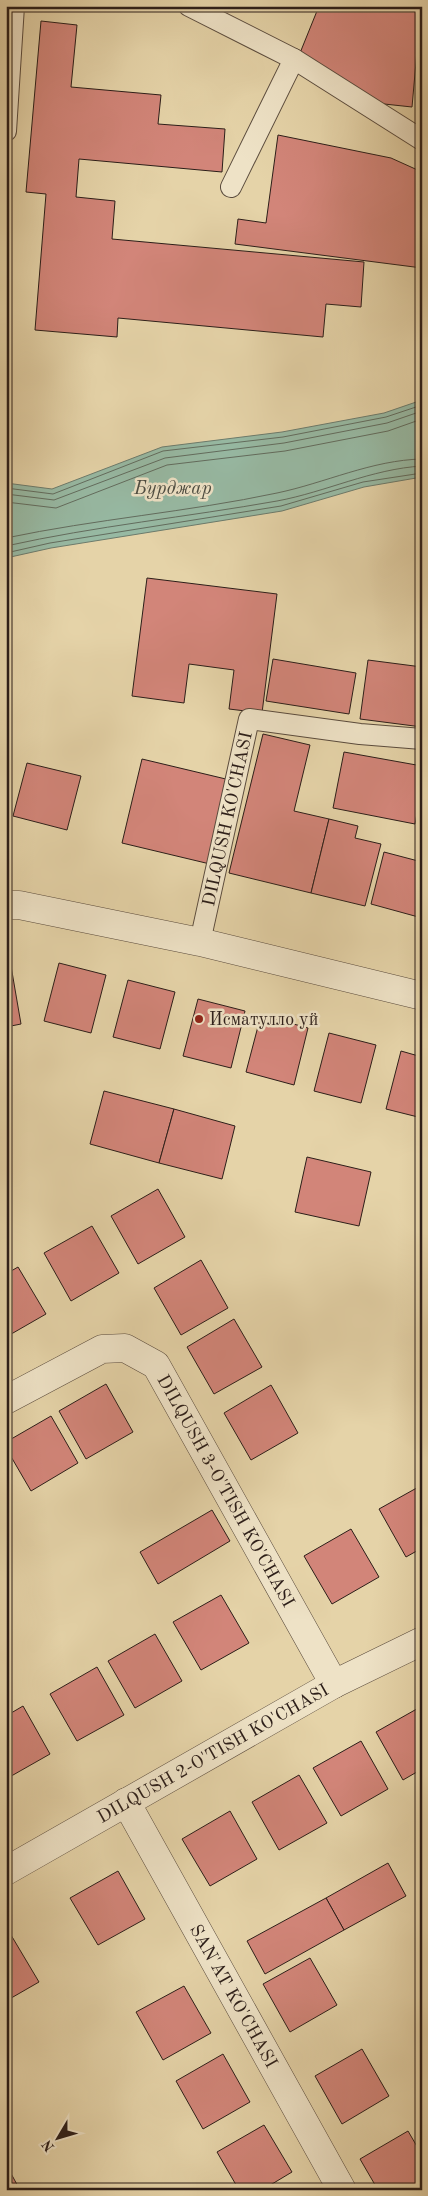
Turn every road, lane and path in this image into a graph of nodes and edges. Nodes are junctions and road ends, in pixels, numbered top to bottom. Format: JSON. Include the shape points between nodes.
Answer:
{"nodes":[{"id":1,"x":14,"y":6,"type":"edge"},
{"id":2,"x":189,"y":6,"type":"edge"},
{"id":3,"x":294,"y":59,"type":"junction"},
{"id":4,"x":6,"y":131,"type":"edge"},
{"id":5,"x":422,"y":140,"type":"edge"},
{"id":6,"x":231,"y":187,"type":"dead end"},
{"id":7,"x":422,"y":739,"type":"edge"},
{"id":8,"x":6,"y":905,"type":"edge"},
{"id":9,"x":200,"y":942,"type":"junction"},
{"id":10,"x":422,"y":996,"type":"edge"},
{"id":11,"x":6,"y":1400,"type":"edge"},
{"id":12,"x":422,"y":1641,"type":"edge"},
{"id":13,"x":334,"y":1684,"type":"junction"},
{"id":14,"x":126,"y":1802,"type":"junction"},
{"id":15,"x":6,"y":1871,"type":"edge"},
{"id":16,"x":342,"y":2190,"type":"edge"}],
"edges":[{"from":1,"to":4,"type":"lane"},
{"from":2,"to":3,"type":"lane"},
{"from":3,"to":5,"type":"lane"},
{"from":3,"to":6,"type":"lane"},
{"from":7,"to":9,"type":"lane","name":"DILQUSH KO'CHASI","via":[[249,719]]},
{"from":8,"to":9,"type":"street"},
{"from":9,"to":10,"type":"street"},
{"from":11,"to":13,"type":"street","name":"DILQUSH 3-O'TISH KO'CHASI","via":[[102,1349],[125,1348],[156,1365]]},
{"from":12,"to":13,"type":"street","name":"DILQUSH 2-O'TISH KO'CHASI"},
{"from":13,"to":14,"type":"street","name":"DILQUSH 2-O'TISH KO'CHASI"},
{"from":14,"to":15,"type":"street","name":"DILQUSH 2-O'TISH KO'CHASI"},
{"from":14,"to":16,"type":"street","name":"SAN'AT KO'CHASI"}]}
